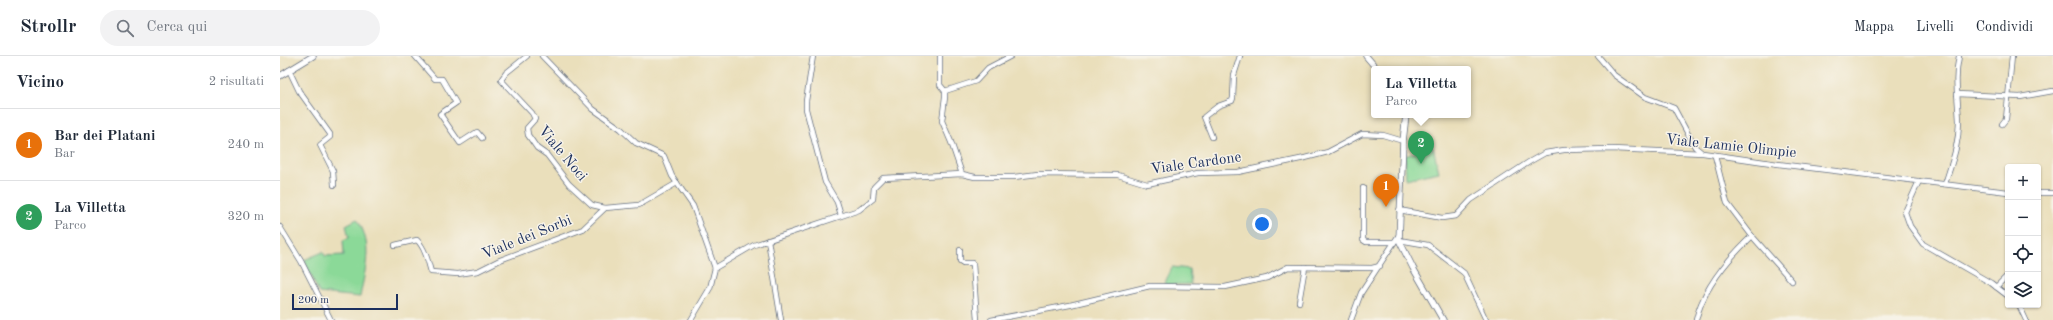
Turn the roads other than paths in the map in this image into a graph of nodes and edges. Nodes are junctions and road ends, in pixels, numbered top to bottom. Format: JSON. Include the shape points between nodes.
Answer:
{"nodes":[{"id":1,"x":312,"y":56,"type":"edge"},
{"id":2,"x":415,"y":56,"type":"edge"},
{"id":3,"x":527,"y":56,"type":"edge"},
{"id":4,"x":542,"y":56,"type":"edge"},
{"id":5,"x":813,"y":56,"type":"edge"},
{"id":6,"x":940,"y":56,"type":"edge"},
{"id":7,"x":1011,"y":56,"type":"edge"},
{"id":8,"x":1240,"y":56,"type":"edge"},
{"id":9,"x":1366,"y":56,"type":"edge"},
{"id":10,"x":1598,"y":56,"type":"edge"},
{"id":11,"x":1959,"y":56,"type":"edge"},
{"id":12,"x":2012,"y":56,"type":"edge"},
{"id":13,"x":1374,"y":66,"type":"edge"},
{"id":14,"x":289,"y":70,"type":"junction"},
{"id":15,"x":280,"y":76,"type":"edge"},
{"id":16,"x":944,"y":91,"type":"junction"},
{"id":17,"x":2053,"y":93,"type":"edge"},
{"id":18,"x":1957,"y":94,"type":"junction"},
{"id":19,"x":2007,"y":96,"type":"junction"},
{"id":20,"x":1406,"y":118,"type":"edge"},
{"id":21,"x":2002,"y":124,"type":"dead end"},
{"id":22,"x":1212,"y":137,"type":"dead end"},
{"id":23,"x":482,"y":138,"type":"dead end"},
{"id":24,"x":1403,"y":141,"type":"junction"},
{"id":25,"x":1703,"y":153,"type":"junction"},
{"id":26,"x":1716,"y":156,"type":"junction"},
{"id":27,"x":962,"y":174,"type":"junction"},
{"id":28,"x":1919,"y":181,"type":"junction"},
{"id":29,"x":677,"y":183,"type":"junction"},
{"id":30,"x":1945,"y":184,"type":"junction"},
{"id":31,"x":334,"y":185,"type":"dead end"},
{"id":32,"x":1363,"y":188,"type":"dead end"},
{"id":33,"x":2005,"y":192,"type":"edge"},
{"id":34,"x":2041,"y":193,"type":"edge"},
{"id":35,"x":2053,"y":193,"type":"edge"},
{"id":36,"x":605,"y":208,"type":"junction"},
{"id":37,"x":1400,"y":210,"type":"junction"},
{"id":38,"x":842,"y":215,"type":"junction"},
{"id":39,"x":280,"y":227,"type":"edge"},
{"id":40,"x":1752,"y":236,"type":"junction"},
{"id":41,"x":1398,"y":239,"type":"junction"},
{"id":42,"x":768,"y":240,"type":"junction"},
{"id":43,"x":395,"y":245,"type":"dead end"},
{"id":44,"x":960,"y":250,"type":"dead end"},
{"id":45,"x":1380,"y":266,"type":"junction"},
{"id":46,"x":1305,"y":267,"type":"junction"},
{"id":47,"x":715,"y":268,"type":"junction"},
{"id":48,"x":2005,"y":278,"type":"edge"},
{"id":49,"x":1792,"y":281,"type":"dead end"},
{"id":50,"x":1996,"y":287,"type":"junction"},
{"id":51,"x":2005,"y":294,"type":"edge"},
{"id":52,"x":1299,"y":302,"type":"dead end"},
{"id":53,"x":2020,"y":308,"type":"edge"},
{"id":54,"x":330,"y":320,"type":"edge"},
{"id":55,"x":690,"y":320,"type":"edge"},
{"id":56,"x":782,"y":320,"type":"edge"},
{"id":57,"x":977,"y":320,"type":"edge"},
{"id":58,"x":991,"y":320,"type":"edge"},
{"id":59,"x":1351,"y":320,"type":"edge"},
{"id":60,"x":1443,"y":320,"type":"edge"},
{"id":61,"x":1486,"y":320,"type":"edge"},
{"id":62,"x":1696,"y":320,"type":"edge"},
{"id":63,"x":2026,"y":320,"type":"edge"}],
"edges":[{"from":1,"to":14,"type":"main road"},
{"from":2,"to":23,"type":"street","via":[[435,79],[442,79],[456,102],[440,114],[460,143],[477,132]]},
{"from":3,"to":36,"type":"street","name":"Viale Noci","via":[[501,80],[535,119],[527,128],[528,135],[537,148],[547,154],[569,184],[592,205]]},
{"from":4,"to":29,"type":"street","via":[[593,109],[636,143],[664,156]]},
{"from":5,"to":38,"type":"street","via":[[806,109],[825,182]]},
{"from":6,"to":16,"type":"street","via":[[940,84]]},
{"from":7,"to":16,"type":"street","via":[[988,68],[976,81]]},
{"from":8,"to":22,"type":"street","via":[[1234,75],[1232,101],[1218,106],[1204,117]]},
{"from":9,"to":13,"type":"main road"},
{"from":10,"to":25,"type":"street","via":[[1614,75],[1644,97],[1674,108],[1695,147]]},
{"from":11,"to":18,"type":"street","via":[[1955,72]]},
{"from":12,"to":19,"type":"street"},
{"from":14,"to":15,"type":"main road"},
{"from":14,"to":31,"type":"street","via":[[310,108],[330,134],[330,137],[320,144],[333,171]]},
{"from":16,"to":27,"type":"street","via":[[942,121]]},
{"from":17,"to":19,"type":"street"},
{"from":18,"to":19,"type":"street"},
{"from":18,"to":30,"type":"street","via":[[1959,122],[1956,150]]},
{"from":19,"to":21,"type":"street","via":[[2006,119]]},
{"from":20,"to":24,"type":"main road"},
{"from":24,"to":27,"type":"street","name":"Viale Cardone","via":[[1383,135],[1362,134],[1328,152],[1305,158],[1238,172],[1198,173],[1147,184],[1118,175],[1038,174],[976,177]]},
{"from":24,"to":37,"type":"main road"},
{"from":25,"to":26,"type":"street","name":"Viale Lamie Olimpie"},
{"from":25,"to":37,"type":"street","name":"Viale Lamie Olimpie","via":[[1612,149],[1545,153],[1471,200],[1456,216],[1442,218]]},
{"from":26,"to":28,"type":"street","name":"Viale Lamie Olimpie"},
{"from":26,"to":40,"type":"street","via":[[1727,203]]},
{"from":27,"to":38,"type":"street","name":"Viale Cardone","via":[[883,178],[874,187],[872,199],[860,210]]},
{"from":28,"to":30,"type":"street","name":"Viale Lamie Olimpie"},
{"from":28,"to":50,"type":"street","via":[[1905,212],[1910,226],[1923,244]]},
{"from":29,"to":36,"type":"street","via":[[639,204]]},
{"from":29,"to":47,"type":"street","via":[[693,206]]},
{"from":30,"to":33,"type":"street","name":"Viale Lamie Olimpie"},
{"from":32,"to":41,"type":"street","via":[[1363,240],[1366,242]]},
{"from":34,"to":35,"type":"street"},
{"from":36,"to":43,"type":"street","name":"Viale dei Sorbi","via":[[583,229],[500,260],[478,271],[458,274],[431,272],[421,243],[417,240]]},
{"from":37,"to":41,"type":"main road"},
{"from":38,"to":42,"type":"street","name":"Viale Cardone"},
{"from":39,"to":54,"type":"street","via":[[301,261]]},
{"from":40,"to":49,"type":"street"},
{"from":40,"to":62,"type":"street","via":[[1732,256],[1699,306]]},
{"from":41,"to":45,"type":"street"},
{"from":41,"to":60,"type":"main road"},
{"from":41,"to":61,"type":"street","via":[[1428,245],[1464,273]]},
{"from":42,"to":47,"type":"street","name":"Viale Cardone","via":[[754,245]]},
{"from":42,"to":56,"type":"street"},
{"from":44,"to":57,"type":"street","via":[[960,261],[973,264]]},
{"from":45,"to":46,"type":"street"},
{"from":45,"to":59,"type":"street","via":[[1361,293]]},
{"from":46,"to":52,"type":"street"},
{"from":46,"to":58,"type":"street","via":[[1288,267],[1267,278],[1225,287],[1150,286]]},
{"from":47,"to":55,"type":"street","via":[[710,288]]},
{"from":48,"to":50,"type":"street"},
{"from":50,"to":51,"type":"street"},
{"from":53,"to":63,"type":"street"}]}
